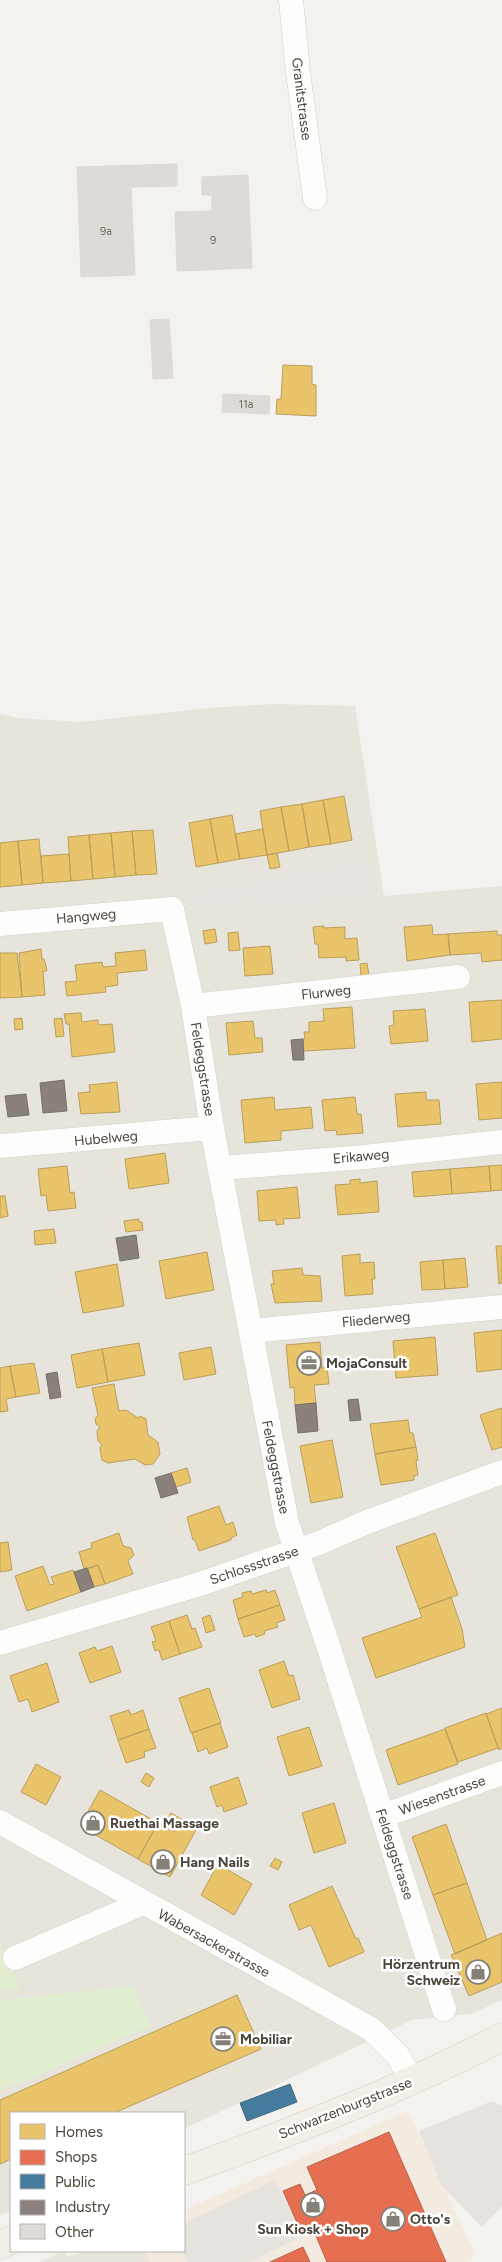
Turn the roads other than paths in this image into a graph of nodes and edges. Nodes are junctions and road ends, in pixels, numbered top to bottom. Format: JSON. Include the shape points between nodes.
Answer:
{"nodes":[{"id":1,"x":291,"y":0,"type":"edge"},
{"id":2,"x":315,"y":198,"type":"dead end"},
{"id":3,"x":172,"y":909,"type":"joint"},
{"id":4,"x":0,"y":924,"type":"edge"},
{"id":5,"x":458,"y":977,"type":"dead end"},
{"id":6,"x":193,"y":1006,"type":"junction"},
{"id":7,"x":212,"y":1128,"type":"junction"},
{"id":8,"x":502,"y":1142,"type":"edge"},
{"id":9,"x":0,"y":1146,"type":"edge"},
{"id":10,"x":220,"y":1168,"type":"junction"},
{"id":11,"x":502,"y":1307,"type":"edge"},
{"id":12,"x":251,"y":1331,"type":"junction"},
{"id":13,"x":502,"y":1472,"type":"edge"},
{"id":14,"x":296,"y":1551,"type":"junction"},
{"id":15,"x":0,"y":1643,"type":"edge"},
{"id":16,"x":502,"y":1773,"type":"edge"},
{"id":17,"x":383,"y":1816,"type":"junction"},
{"id":18,"x":0,"y":1822,"type":"edge"},
{"id":19,"x":143,"y":1903,"type":"junction"},
{"id":20,"x":15,"y":1958,"type":"dead end"},
{"id":21,"x":444,"y":2009,"type":"dead end"},
{"id":22,"x":502,"y":2037,"type":"edge"},
{"id":23,"x":412,"y":2080,"type":"junction"},
{"id":24,"x":185,"y":2171,"type":"edge"}],
"edges":[{"from":1,"to":2,"type":"street","name":"Granitstrasse"},
{"from":3,"to":4,"type":"street","name":"Hangweg"},
{"from":3,"to":6,"type":"street","name":"Feldeggstrasse"},
{"from":5,"to":6,"type":"street","name":"Flurweg"},
{"from":6,"to":7,"type":"street","name":"Feldeggstrasse"},
{"from":7,"to":9,"type":"street","name":"Hubelweg"},
{"from":7,"to":10,"type":"street","name":"Feldeggstrasse"},
{"from":8,"to":10,"type":"street","name":"Erikaweg"},
{"from":10,"to":12,"type":"street","name":"Feldeggstrasse"},
{"from":11,"to":12,"type":"street","name":"Fliederweg"},
{"from":12,"to":14,"type":"street","name":"Feldeggstrasse","via":[[287,1523]]},
{"from":13,"to":14,"type":"street","name":"Schlossstrasse"},
{"from":14,"to":15,"type":"street","name":"Schlossstrasse","via":[[200,1584]]},
{"from":14,"to":17,"type":"street","name":"Feldeggstrasse"},
{"from":16,"to":17,"type":"street","name":"Wiesenstrasse"},
{"from":17,"to":21,"type":"street","name":"Feldeggstrasse"},
{"from":18,"to":19,"type":"street","name":"Wabersackerstrasse"},
{"from":19,"to":20,"type":"street"},
{"from":19,"to":23,"type":"street","name":"Wabersackerstrasse","via":[[371,2029],[398,2056]]},
{"from":22,"to":23,"type":"main road","name":"Schwarzenburgstrasse"},
{"from":23,"to":24,"type":"main road","name":"Schwarzenburgstrasse"}]}
